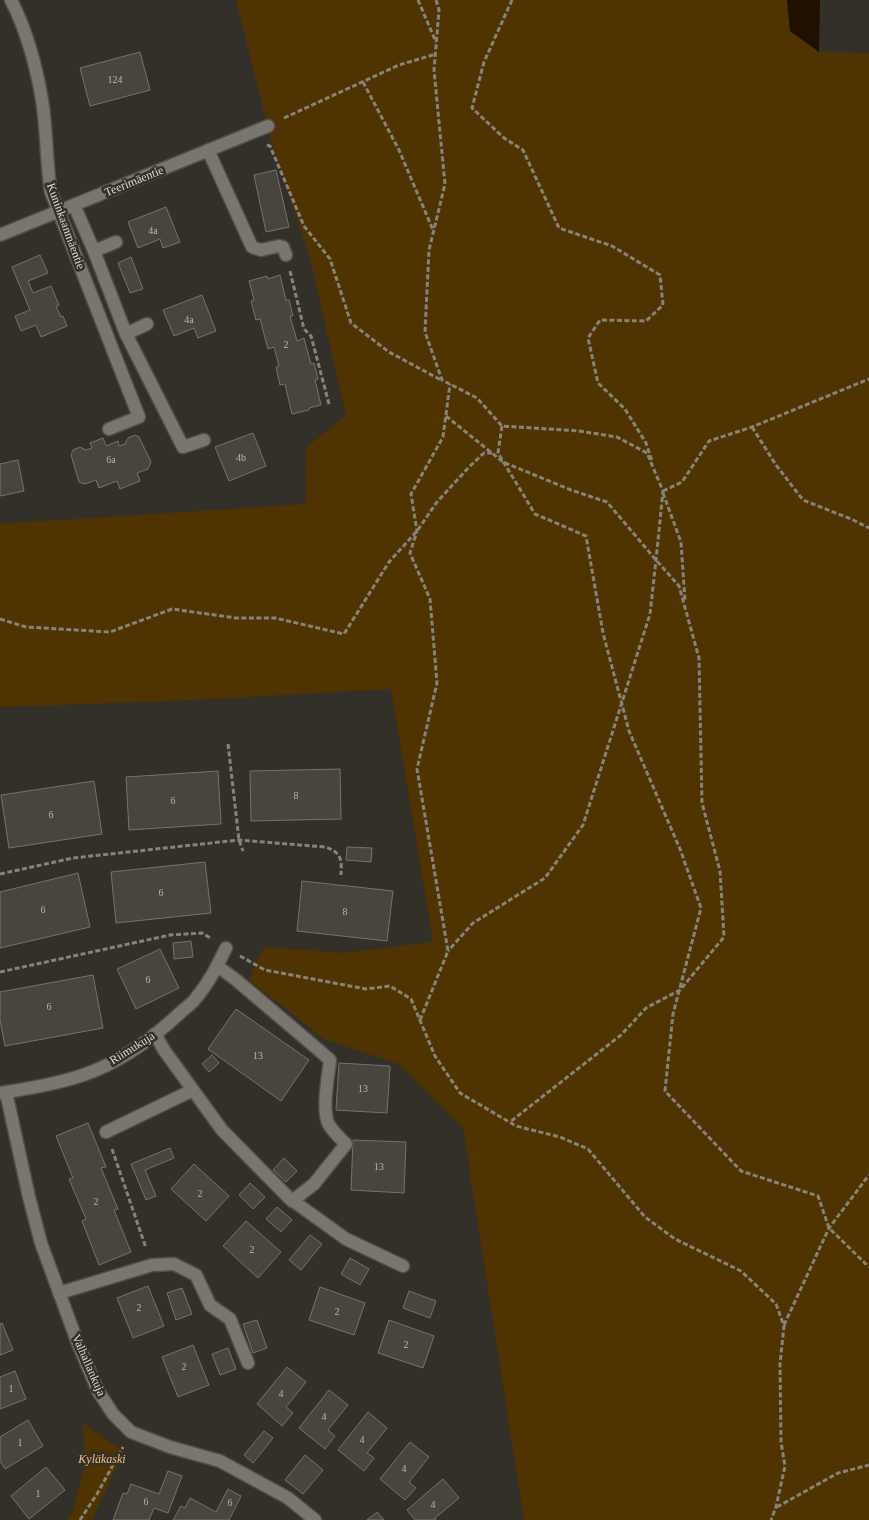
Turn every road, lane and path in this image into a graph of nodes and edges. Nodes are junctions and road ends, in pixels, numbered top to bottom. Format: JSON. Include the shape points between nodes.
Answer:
{"nodes":[{"id":1,"x":11,"y":0,"type":"edge"},
{"id":2,"x":418,"y":0,"type":"edge"},
{"id":3,"x":436,"y":0,"type":"edge"},
{"id":4,"x":512,"y":0,"type":"edge"},
{"id":5,"x":436,"y":43,"type":"junction"},
{"id":6,"x":436,"y":54,"type":"junction"},
{"id":7,"x":363,"y":82,"type":"junction"},
{"id":8,"x":268,"y":126,"type":"joint"},
{"id":9,"x":245,"y":135,"type":"junction"},
{"id":10,"x":208,"y":150,"type":"junction"},
{"id":11,"x":74,"y":205,"type":"junction"},
{"id":12,"x":58,"y":211,"type":"junction"},
{"id":13,"x":434,"y":230,"type":"junction"},
{"id":14,"x":0,"y":234,"type":"edge"},
{"id":15,"x":116,"y":242,"type":"dead end"},
{"id":16,"x":94,"y":251,"type":"junction"},
{"id":17,"x":286,"y":255,"type":"dead end"},
{"id":18,"x":291,"y":273,"type":"dead end"},
{"id":19,"x":148,"y":324,"type":"dead end"},
{"id":20,"x":126,"y":334,"type":"junction"},
{"id":21,"x":869,"y":379,"type":"edge"},
{"id":22,"x":442,"y":380,"type":"junction"},
{"id":23,"x":450,"y":384,"type":"junction"},
{"id":24,"x":329,"y":404,"type":"dead end"},
{"id":25,"x":446,"y":416,"type":"junction"},
{"id":26,"x":502,"y":426,"type":"junction"},
{"id":27,"x":752,"y":427,"type":"junction"},
{"id":28,"x":109,"y":430,"type":"dead end"},
{"id":29,"x":204,"y":440,"type":"dead end"},
{"id":30,"x":493,"y":453,"type":"junction"},
{"id":31,"x":498,"y":453,"type":"junction"},
{"id":32,"x":504,"y":462,"type":"junction"},
{"id":33,"x":663,"y":491,"type":"junction"},
{"id":34,"x":869,"y":528,"type":"edge"},
{"id":35,"x":417,"y":531,"type":"junction"},
{"id":36,"x":656,"y":560,"type":"junction"},
{"id":37,"x":686,"y":610,"type":"junction"},
{"id":38,"x":0,"y":619,"type":"edge"},
{"id":39,"x":622,"y":703,"type":"junction"},
{"id":40,"x":228,"y":744,"type":"dead end"},
{"id":41,"x":239,"y":840,"type":"junction"},
{"id":42,"x":243,"y":851,"type":"dead end"},
{"id":43,"x":0,"y":874,"type":"edge"},
{"id":44,"x":341,"y":874,"type":"dead end"},
{"id":45,"x":226,"y":948,"type":"junction"},
{"id":46,"x":448,"y":951,"type":"junction"},
{"id":47,"x":217,"y":966,"type":"junction"},
{"id":48,"x":0,"y":972,"type":"edge"},
{"id":49,"x":680,"y":990,"type":"junction"},
{"id":50,"x":420,"y":1020,"type":"junction"},
{"id":51,"x":155,"y":1034,"type":"junction"},
{"id":52,"x":193,"y":1090,"type":"junction"},
{"id":53,"x":3,"y":1092,"type":"edge"},
{"id":54,"x":510,"y":1122,"type":"junction"},
{"id":55,"x":106,"y":1132,"type":"joint"},
{"id":56,"x":869,"y":1175,"type":"edge"},
{"id":57,"x":292,"y":1201,"type":"junction"},
{"id":58,"x":829,"y":1228,"type":"junction"},
{"id":59,"x":152,"y":1265,"type":"junction"},
{"id":60,"x":403,"y":1266,"type":"dead end"},
{"id":61,"x":869,"y":1267,"type":"edge"},
{"id":62,"x":59,"y":1293,"type":"junction"},
{"id":63,"x":784,"y":1326,"type":"junction"},
{"id":64,"x":248,"y":1363,"type":"dead end"},
{"id":65,"x":131,"y":1432,"type":"junction"},
{"id":66,"x":869,"y":1465,"type":"edge"},
{"id":67,"x":776,"y":1507,"type":"junction"},
{"id":68,"x":80,"y":1520,"type":"edge"},
{"id":69,"x":315,"y":1520,"type":"edge"},
{"id":70,"x":771,"y":1520,"type":"edge"}],
"edges":[{"from":1,"to":12,"type":"street","name":"Kuninkaanmäentie","via":[[31,50],[42,101],[51,192]]},
{"from":2,"to":5,"type":"path"},
{"from":3,"to":5,"type":"path","via":[[439,10]]},
{"from":4,"to":33,"type":"path","via":[[484,62],[472,108],[504,138],[523,150],[559,228],[612,246],[660,275],[663,305],[646,321],[600,320],[588,338],[598,383],[625,409],[646,443]]},
{"from":5,"to":6,"type":"path"},
{"from":6,"to":7,"type":"path","via":[[399,65]]},
{"from":6,"to":13,"type":"path","via":[[434,70],[445,184]]},
{"from":7,"to":8,"type":"path"},
{"from":7,"to":13,"type":"path","via":[[399,150]]},
{"from":8,"to":9,"type":"street","name":"Teerimäentie"},
{"from":9,"to":10,"type":"street","name":"Teerimäentie"},
{"from":9,"to":22,"type":"path","via":[[270,146],[304,226],[330,260],[352,323],[389,352]]},
{"from":10,"to":11,"type":"street","name":"Teerimäentie"},
{"from":10,"to":17,"type":"street","via":[[252,247],[261,250],[284,247]]},
{"from":11,"to":12,"type":"street","name":"Teerimäentie"},
{"from":11,"to":16,"type":"street"},
{"from":12,"to":14,"type":"street","name":"Teerimäentie"},
{"from":12,"to":28,"type":"street","name":"Kuninkaanmäentie","via":[[139,417]]},
{"from":13,"to":22,"type":"path","via":[[428,250],[425,332]]},
{"from":15,"to":16,"type":"street"},
{"from":16,"to":20,"type":"street"},
{"from":18,"to":24,"type":"path","via":[[304,329],[311,336]]},
{"from":19,"to":20,"type":"street"},
{"from":20,"to":29,"type":"street","via":[[183,447]]},
{"from":21,"to":27,"type":"path"},
{"from":22,"to":23,"type":"path"},
{"from":23,"to":25,"type":"path"},
{"from":23,"to":26,"type":"path","via":[[477,398]]},
{"from":25,"to":30,"type":"path"},
{"from":25,"to":35,"type":"path","via":[[443,437],[411,494]]},
{"from":26,"to":31,"type":"path"},
{"from":26,"to":33,"type":"path","via":[[616,437],[647,453]]},
{"from":27,"to":33,"type":"path","via":[[709,441],[682,482]]},
{"from":27,"to":34,"type":"path","via":[[802,500]]},
{"from":30,"to":31,"type":"path"},
{"from":30,"to":32,"type":"path"},
{"from":30,"to":35,"type":"path","via":[[484,453],[469,467],[437,502]]},
{"from":31,"to":32,"type":"path"},
{"from":32,"to":36,"type":"path","via":[[607,502]]},
{"from":32,"to":39,"type":"path","via":[[536,514],[586,536],[604,633]]},
{"from":33,"to":36,"type":"path"},
{"from":33,"to":37,"type":"path","via":[[681,542]]},
{"from":35,"to":38,"type":"path","via":[[389,562],[344,634],[275,618],[236,618],[172,609],[110,632],[26,626]]},
{"from":35,"to":46,"type":"path","via":[[410,553],[430,600],[437,684],[417,769]]},
{"from":36,"to":37,"type":"path","via":[[679,586]]},
{"from":36,"to":39,"type":"path","via":[[650,614]]},
{"from":37,"to":49,"type":"path","via":[[699,658],[702,803],[720,871],[724,937]]},
{"from":39,"to":46,"type":"path","via":[[577,833],[545,878],[473,923]]},
{"from":39,"to":49,"type":"path","via":[[629,731],[701,908]]},
{"from":40,"to":41,"type":"path"},
{"from":41,"to":42,"type":"path"},
{"from":41,"to":43,"type":"path","via":[[73,858]]},
{"from":41,"to":44,"type":"path","via":[[325,847],[339,856]]},
{"from":45,"to":47,"type":"street","name":"Riimukuja"},
{"from":45,"to":48,"type":"path","via":[[202,933],[170,936]]},
{"from":45,"to":50,"type":"path","via":[[265,970],[366,989],[390,986],[411,999]]},
{"from":46,"to":50,"type":"path"},
{"from":47,"to":51,"type":"street","name":"Riimukuja","via":[[196,999]]},
{"from":47,"to":57,"type":"street","via":[[330,1060],[325,1100],[328,1123],[346,1144],[314,1184]]},
{"from":49,"to":54,"type":"path","via":[[646,1008],[621,1035]]},
{"from":49,"to":58,"type":"path","via":[[673,1014],[665,1091],[741,1171],[818,1196]]},
{"from":50,"to":54,"type":"path","via":[[435,1056],[460,1093]]},
{"from":51,"to":52,"type":"street"},
{"from":51,"to":53,"type":"street","name":"Riimukuja","via":[[114,1061],[84,1075]]},
{"from":52,"to":55,"type":"street"},
{"from":52,"to":57,"type":"street","via":[[222,1130]]},
{"from":53,"to":62,"type":"street","name":"Valhallankuja","via":[[28,1197]]},
{"from":54,"to":63,"type":"path","via":[[588,1149],[645,1217],[675,1239],[741,1271],[776,1304]]},
{"from":55,"to":59,"type":"path"},
{"from":56,"to":58,"type":"path"},
{"from":57,"to":60,"type":"street","via":[[346,1239]]},
{"from":58,"to":61,"type":"path"},
{"from":58,"to":63,"type":"path"},
{"from":59,"to":62,"type":"street"},
{"from":59,"to":64,"type":"street","via":[[174,1264],[196,1276],[210,1304],[230,1319]]},
{"from":62,"to":65,"type":"street","name":"Valhallankuja","via":[[98,1391],[113,1414]]},
{"from":63,"to":67,"type":"path","via":[[780,1364],[781,1442],[785,1466]]},
{"from":65,"to":68,"type":"path"},
{"from":65,"to":69,"type":"street","name":"Valhallankuja","via":[[170,1448],[220,1461],[288,1498]]},
{"from":66,"to":67,"type":"path","via":[[838,1473]]},
{"from":67,"to":70,"type":"path"}]}
